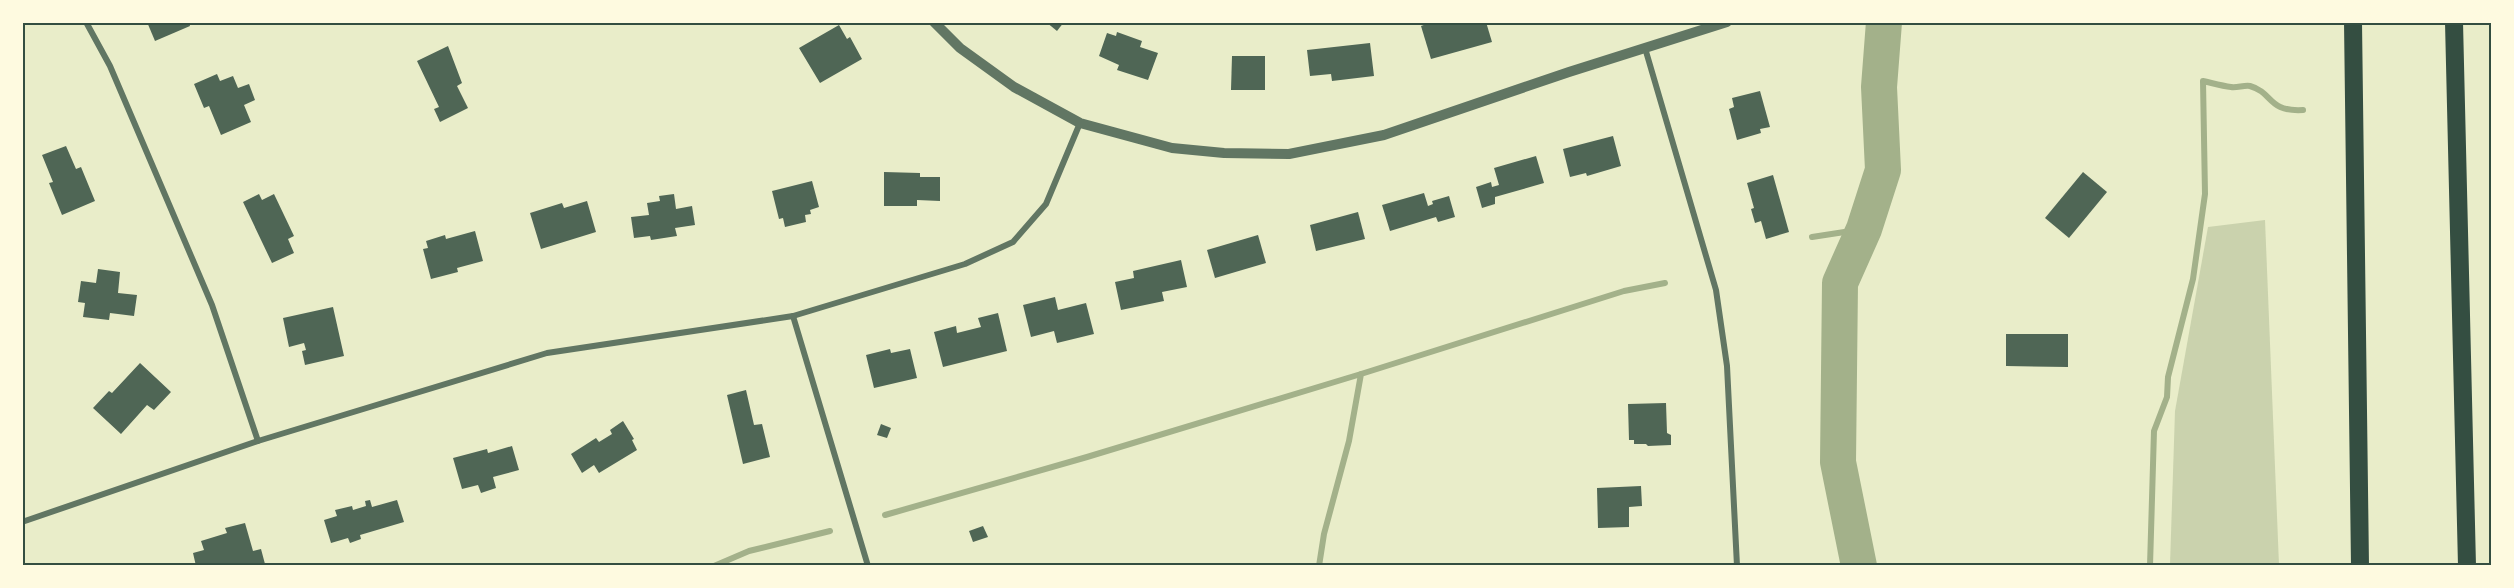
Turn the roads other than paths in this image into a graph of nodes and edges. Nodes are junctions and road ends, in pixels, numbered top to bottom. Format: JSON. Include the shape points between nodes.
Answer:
{"nodes":[{"id":1,"x":86,"y":22,"type":"edge"},
{"id":2,"x":934,"y":22,"type":"edge"},
{"id":3,"x":1727,"y":22,"type":"edge"},
{"id":4,"x":2354,"y":22,"type":"edge"},
{"id":5,"x":2454,"y":22,"type":"edge"},
{"id":6,"x":1645,"y":48,"type":"junction"},
{"id":7,"x":1080,"y":123,"type":"junction"},
{"id":8,"x":794,"y":316,"type":"junction"},
{"id":9,"x":258,"y":441,"type":"junction"},
{"id":10,"x":22,"y":522,"type":"edge"},
{"id":11,"x":868,"y":566,"type":"edge"},
{"id":12,"x":1737,"y":566,"type":"edge"},
{"id":13,"x":2360,"y":566,"type":"edge"},
{"id":14,"x":2467,"y":566,"type":"edge"}],
"edges":[{"from":1,"to":9,"type":"street","via":[[110,66],[212,305]]},
{"from":2,"to":7,"type":"street","via":[[960,48],[1014,87]]},
{"from":3,"to":6,"type":"street"},
{"from":4,"to":13,"type":"highway"},
{"from":5,"to":14,"type":"highway"},
{"from":6,"to":7,"type":"street","via":[[1384,135],[1289,154],[1172,148]]},
{"from":6,"to":12,"type":"street","via":[[1716,290],[1727,366]]},
{"from":7,"to":8,"type":"street","via":[[1046,204],[1013,242],[965,264]]},
{"from":8,"to":9,"type":"street","via":[[547,353]]},
{"from":8,"to":11,"type":"street"},
{"from":9,"to":10,"type":"street"}]}
